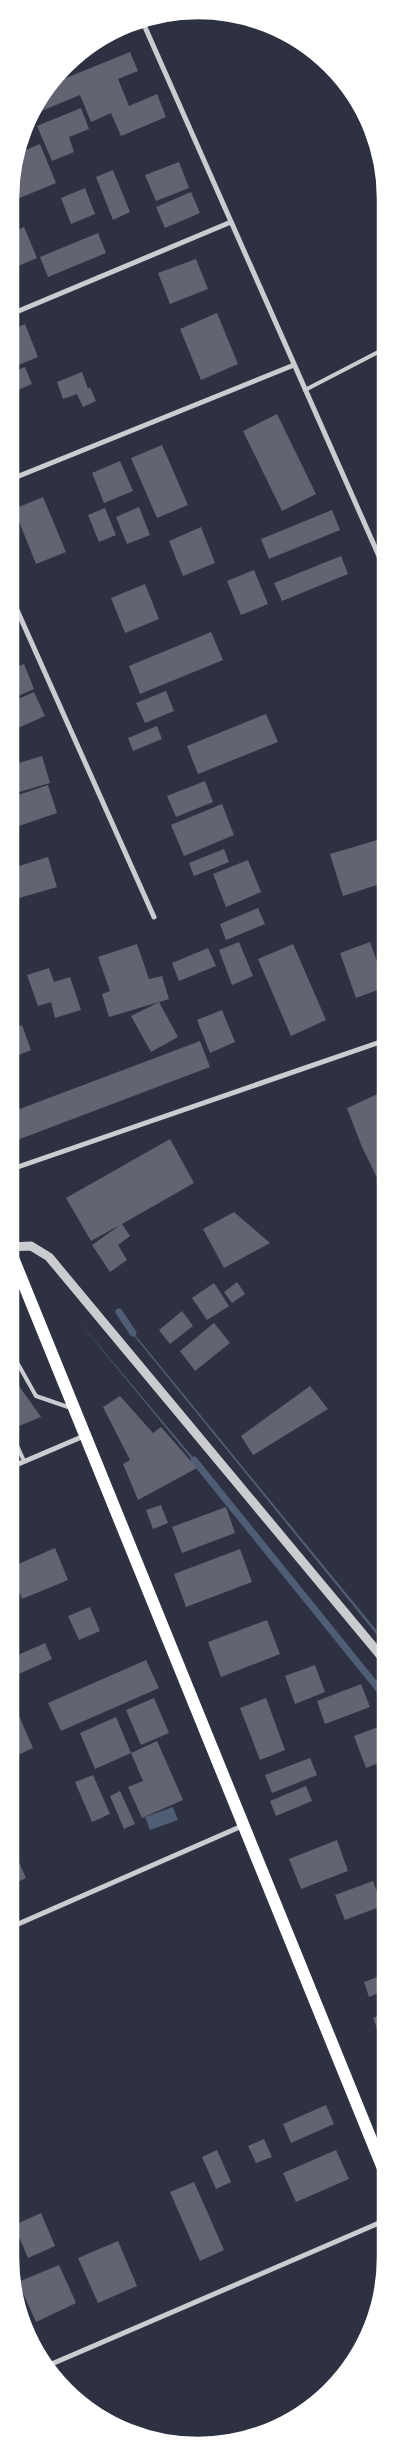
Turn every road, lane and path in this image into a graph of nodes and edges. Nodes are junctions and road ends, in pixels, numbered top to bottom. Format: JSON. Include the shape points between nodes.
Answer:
{"nodes":[{"id":1,"x":144,"y":26,"type":"edge"},
{"id":2,"x":231,"y":222,"type":"junction"},
{"id":3,"x":18,"y":311,"type":"edge"},
{"id":4,"x":378,"y":352,"type":"edge"},
{"id":5,"x":294,"y":365,"type":"junction"},
{"id":6,"x":305,"y":390,"type":"junction"},
{"id":7,"x":18,"y":476,"type":"edge"},
{"id":8,"x":378,"y":554,"type":"edge"},
{"id":9,"x":18,"y":612,"type":"edge"},
{"id":10,"x":154,"y":917,"type":"dead end"},
{"id":11,"x":378,"y":1043,"type":"edge"},
{"id":12,"x":18,"y":1167,"type":"edge"},
{"id":13,"x":18,"y":1247,"type":"edge"},
{"id":14,"x":18,"y":1272,"type":"edge"},
{"id":15,"x":23,"y":1285,"type":"junction"},
{"id":16,"x":18,"y":1288,"type":"edge"},
{"id":17,"x":18,"y":1364,"type":"edge"},
{"id":18,"x":73,"y":1409,"type":"junction"},
{"id":19,"x":84,"y":1436,"type":"junction"},
{"id":20,"x":18,"y":1448,"type":"edge"},
{"id":21,"x":24,"y":1461,"type":"junction"},
{"id":22,"x":18,"y":1464,"type":"edge"},
{"id":23,"x":378,"y":1652,"type":"edge"},
{"id":24,"x":242,"y":1826,"type":"junction"},
{"id":25,"x":18,"y":1924,"type":"edge"},
{"id":26,"x":378,"y":2157,"type":"edge"},
{"id":27,"x":378,"y":2223,"type":"edge"},
{"id":28,"x":52,"y":2364,"type":"edge"}],
"edges":[{"from":1,"to":2,"type":"street"},
{"from":2,"to":3,"type":"street"},
{"from":2,"to":5,"type":"street"},
{"from":4,"to":6,"type":"lane"},
{"from":5,"to":6,"type":"street"},
{"from":5,"to":7,"type":"street"},
{"from":6,"to":8,"type":"street"},
{"from":9,"to":10,"type":"street"},
{"from":11,"to":12,"type":"street"},
{"from":13,"to":23,"type":"street","via":[[31,1246],[49,1257]]},
{"from":14,"to":15,"type":"main road"},
{"from":15,"to":16,"type":"lane"},
{"from":15,"to":18,"type":"main road"},
{"from":17,"to":18,"type":"lane","via":[[36,1396]]},
{"from":18,"to":19,"type":"main road"},
{"from":19,"to":21,"type":"street"},
{"from":19,"to":24,"type":"main road"},
{"from":20,"to":21,"type":"lane"},
{"from":21,"to":22,"type":"street"},
{"from":24,"to":25,"type":"street"},
{"from":24,"to":26,"type":"main road"},
{"from":27,"to":28,"type":"street"}]}
